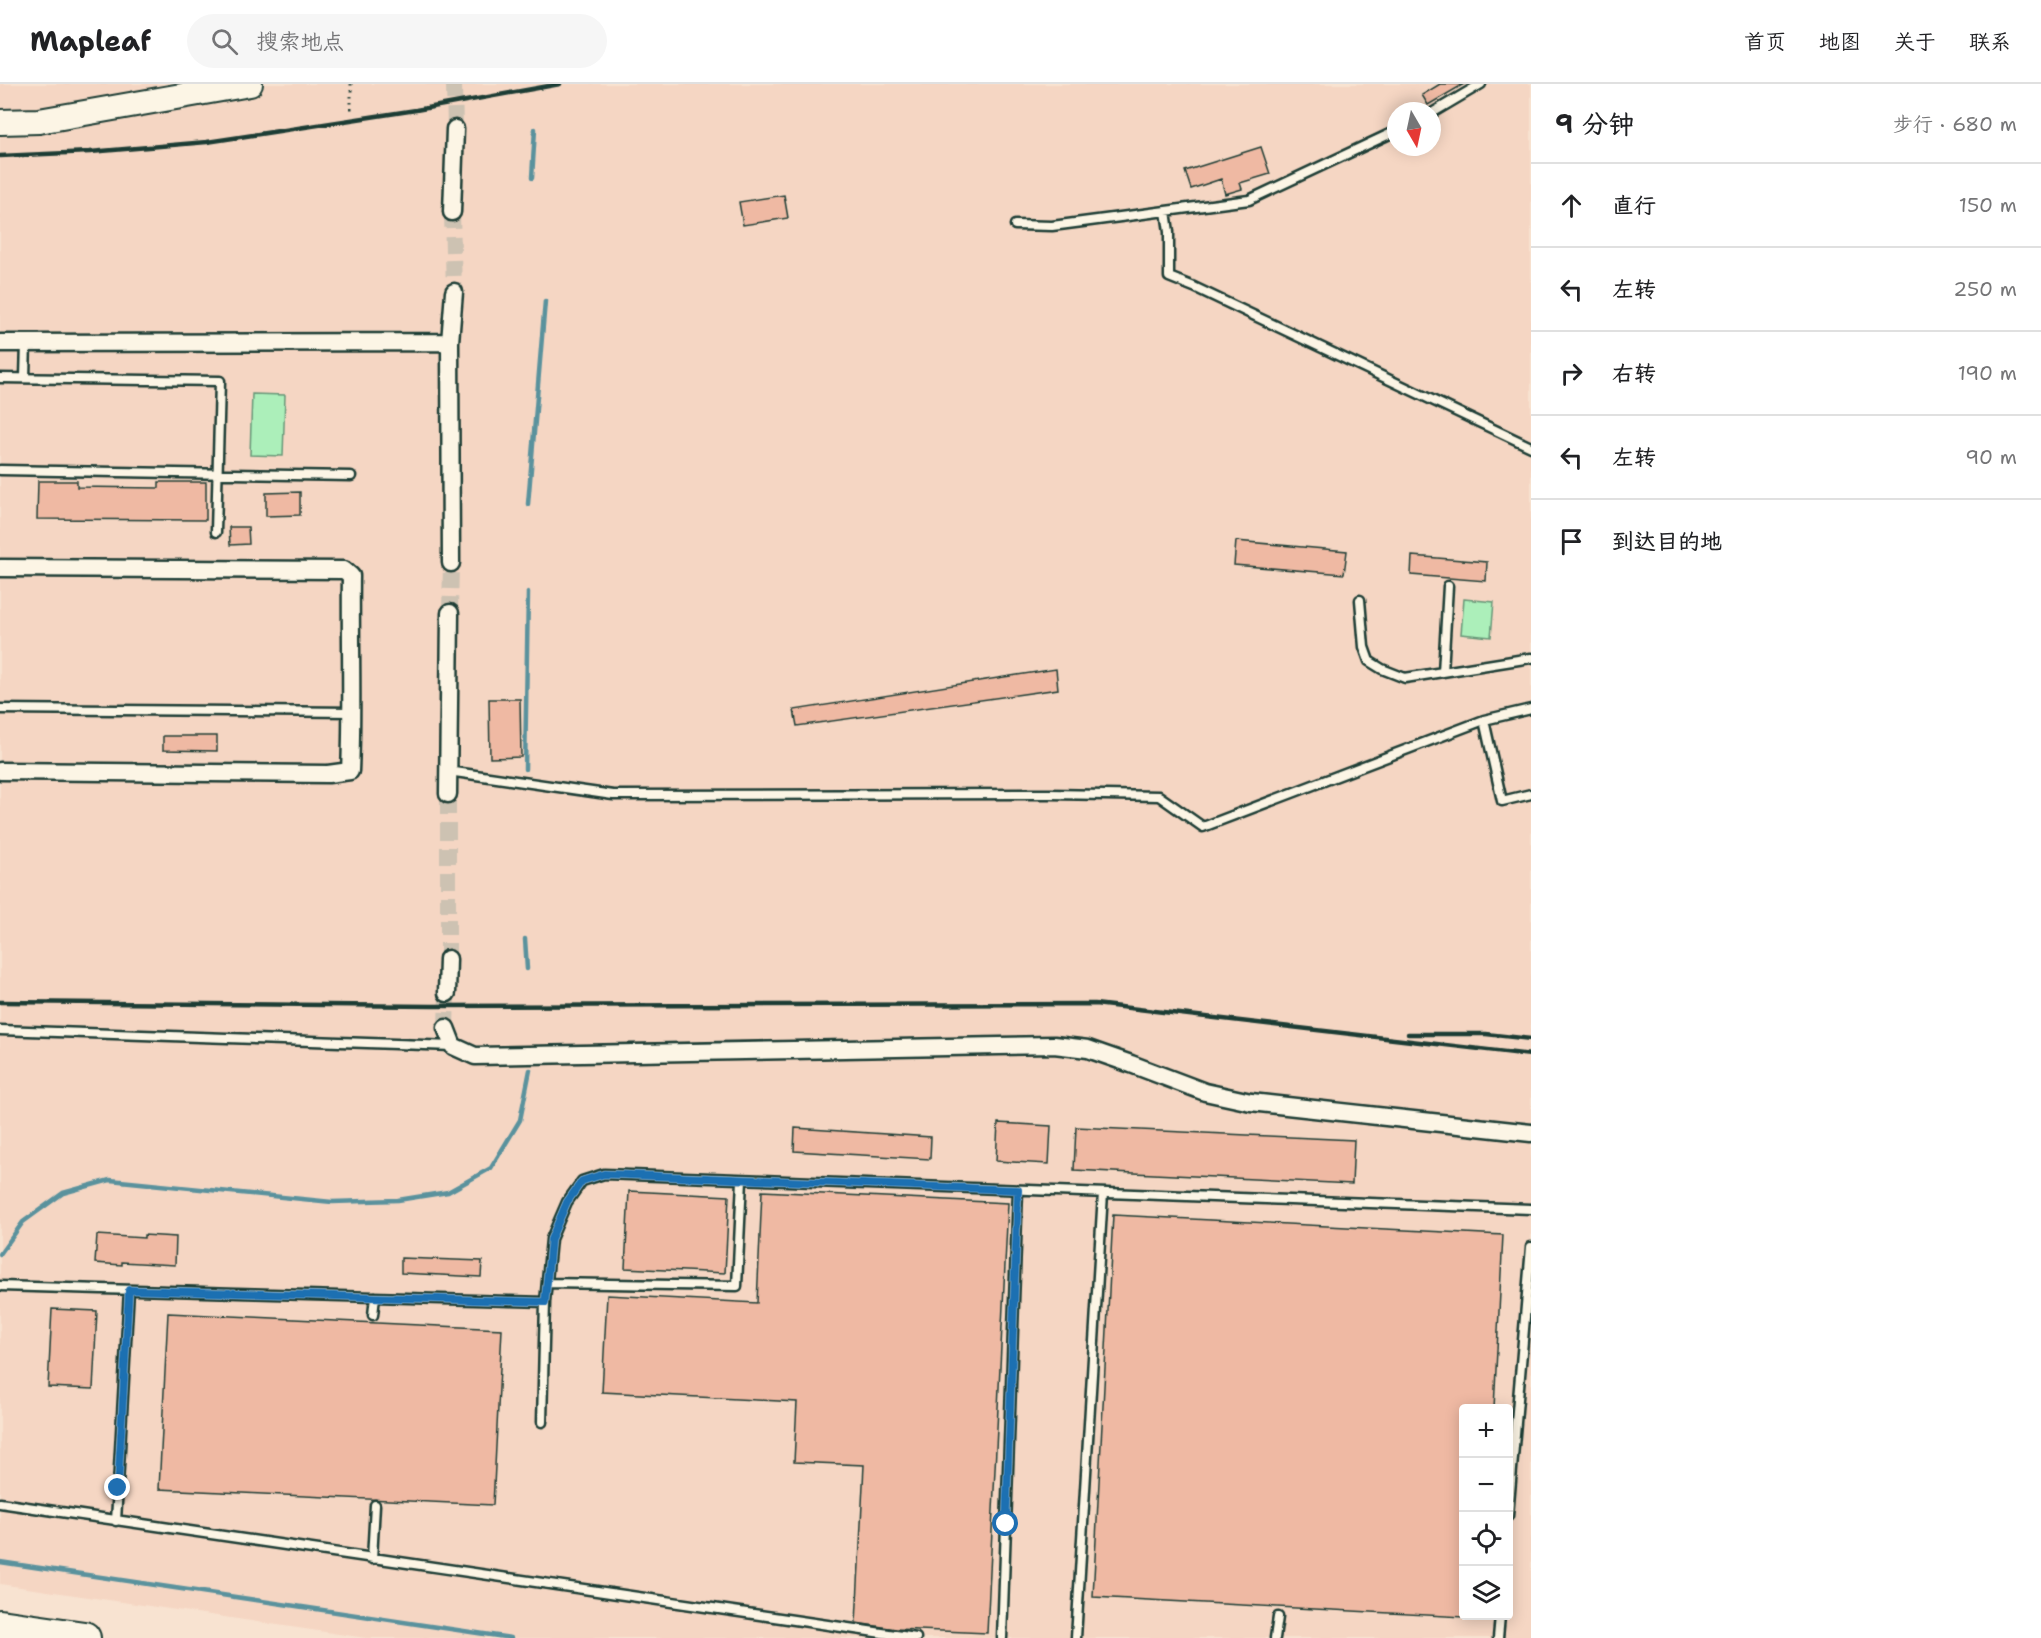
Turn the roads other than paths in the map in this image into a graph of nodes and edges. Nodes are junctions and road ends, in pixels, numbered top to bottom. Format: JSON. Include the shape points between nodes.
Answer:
{"nodes":[{"id":1,"x":250,"y":84,"type":"edge"},
{"id":2,"x":1481,"y":84,"type":"edge"},
{"id":3,"x":1441,"y":108,"type":"edge"},
{"id":4,"x":0,"y":122,"type":"edge"},
{"id":5,"x":455,"y":129,"type":"tunnel mouth"},
{"id":6,"x":1387,"y":136,"type":"edge"},
{"id":7,"x":1166,"y":211,"type":"junction"},
{"id":8,"x":452,"y":212,"type":"tunnel mouth"},
{"id":9,"x":1015,"y":225,"type":"dead end"},
{"id":10,"x":454,"y":292,"type":"tunnel mouth"},
{"id":11,"x":450,"y":342,"type":"junction"},
{"id":12,"x":0,"y":343,"type":"edge"},
{"id":13,"x":26,"y":343,"type":"junction"},
{"id":14,"x":25,"y":377,"type":"junction"},
{"id":15,"x":0,"y":378,"type":"edge"},
{"id":16,"x":1531,"y":447,"type":"edge"},
{"id":17,"x":0,"y":470,"type":"edge"},
{"id":18,"x":218,"y":474,"type":"junction"},
{"id":19,"x":351,"y":476,"type":"dead end"},
{"id":20,"x":216,"y":532,"type":"dead end"},
{"id":21,"x":451,"y":563,"type":"tunnel mouth"},
{"id":22,"x":0,"y":568,"type":"edge"},
{"id":23,"x":1448,"y":586,"type":"dead end"},
{"id":24,"x":1360,"y":600,"type":"dead end"},
{"id":25,"x":450,"y":613,"type":"tunnel mouth"},
{"id":26,"x":1531,"y":658,"type":"edge"},
{"id":27,"x":1443,"y":672,"type":"junction"},
{"id":28,"x":0,"y":709,"type":"edge"},
{"id":29,"x":1531,"y":709,"type":"edge"},
{"id":30,"x":353,"y":712,"type":"junction"},
{"id":31,"x":1484,"y":720,"type":"junction"},
{"id":32,"x":0,"y":771,"type":"edge"},
{"id":33,"x":448,"y":771,"type":"junction"},
{"id":34,"x":448,"y":794,"type":"tunnel mouth"},
{"id":35,"x":1531,"y":794,"type":"edge"},
{"id":36,"x":448,"y":959,"type":"tunnel mouth"},
{"id":37,"x":447,"y":993,"type":"tunnel mouth"},
{"id":38,"x":446,"y":1028,"type":"tunnel mouth"},
{"id":39,"x":0,"y":1030,"type":"edge"},
{"id":40,"x":453,"y":1046,"type":"junction"},
{"id":41,"x":1531,"y":1134,"type":"edge"},
{"id":42,"x":742,"y":1180,"type":"junction"},
{"id":43,"x":1018,"y":1190,"type":"junction"},
{"id":44,"x":1103,"y":1193,"type":"junction"},
{"id":45,"x":1531,"y":1209,"type":"edge"},
{"id":46,"x":1531,"y":1247,"type":"edge"},
{"id":47,"x":547,"y":1283,"type":"junction"},
{"id":48,"x":0,"y":1286,"type":"edge"},
{"id":49,"x":129,"y":1290,"type":"junction"},
{"id":50,"x":375,"y":1297,"type":"junction"},
{"id":51,"x":1529,"y":1299,"type":"edge"},
{"id":52,"x":545,"y":1302,"type":"junction"},
{"id":53,"x":373,"y":1315,"type":"dead end"},
{"id":54,"x":542,"y":1422,"type":"dead end"},
{"id":55,"x":0,"y":1503,"type":"edge"},
{"id":56,"x":375,"y":1505,"type":"dead end"},
{"id":57,"x":1509,"y":1512,"type":"edge"},
{"id":58,"x":116,"y":1521,"type":"junction"},
{"id":59,"x":372,"y":1558,"type":"junction"},
{"id":60,"x":1278,"y":1617,"type":"dead end"},
{"id":61,"x":1500,"y":1620,"type":"edge"},
{"id":62,"x":8,"y":1627,"type":"edge"},
{"id":63,"x":84,"y":1638,"type":"edge"},
{"id":64,"x":916,"y":1638,"type":"edge"},
{"id":65,"x":1002,"y":1638,"type":"edge"},
{"id":66,"x":1076,"y":1638,"type":"edge"},
{"id":67,"x":1275,"y":1638,"type":"edge"},
{"id":68,"x":1498,"y":1638,"type":"edge"}],
"edges":[{"from":1,"to":4,"type":"street","via":[[39,121]]},
{"from":2,"to":3,"type":"lane"},
{"from":5,"to":8,"type":"street"},
{"from":6,"to":7,"type":"lane","via":[[1249,200]]},
{"from":7,"to":9,"type":"lane","via":[[1052,226]]},
{"from":7,"to":16,"type":"lane","via":[[1169,277]]},
{"from":10,"to":11,"type":"street"},
{"from":11,"to":13,"type":"street"},
{"from":11,"to":21,"type":"street"},
{"from":12,"to":13,"type":"street"},
{"from":13,"to":14,"type":"lane"},
{"from":14,"to":15,"type":"lane"},
{"from":14,"to":18,"type":"lane","via":[[220,381]]},
{"from":17,"to":18,"type":"lane"},
{"from":18,"to":19,"type":"lane"},
{"from":18,"to":20,"type":"lane"},
{"from":22,"to":30,"type":"street","via":[[344,570],[351,576]]},
{"from":23,"to":27,"type":"lane"},
{"from":24,"to":27,"type":"lane","via":[[1369,661],[1405,678]]},
{"from":25,"to":33,"type":"street"},
{"from":26,"to":27,"type":"lane"},
{"from":28,"to":30,"type":"lane"},
{"from":29,"to":31,"type":"lane"},
{"from":30,"to":32,"type":"street","via":[[350,771]]},
{"from":31,"to":33,"type":"lane","via":[[1203,827],[1159,796],[613,795]]},
{"from":31,"to":35,"type":"lane","via":[[1502,801]]},
{"from":33,"to":34,"type":"street"},
{"from":36,"to":37,"type":"street"},
{"from":38,"to":40,"type":"street"},
{"from":39,"to":40,"type":"lane"},
{"from":40,"to":41,"type":"street","via":[[475,1056],[1054,1045],[1088,1049],[1205,1092],[1251,1102]]},
{"from":42,"to":43,"type":"lane"},
{"from":42,"to":47,"type":"lane","via":[[604,1174],[582,1181],[567,1202],[551,1239]]},
{"from":42,"to":47,"type":"lane","via":[[737,1286]]},
{"from":43,"to":44,"type":"lane"},
{"from":43,"to":65,"type":"lane"},
{"from":44,"to":45,"type":"lane"},
{"from":44,"to":66,"type":"lane"},
{"from":46,"to":51,"type":"lane"},
{"from":47,"to":52,"type":"lane"},
{"from":48,"to":49,"type":"lane"},
{"from":49,"to":50,"type":"lane"},
{"from":49,"to":58,"type":"lane"},
{"from":50,"to":52,"type":"lane"},
{"from":50,"to":53,"type":"lane"},
{"from":51,"to":57,"type":"lane"},
{"from":52,"to":54,"type":"lane"},
{"from":55,"to":58,"type":"lane"},
{"from":56,"to":59,"type":"lane"},
{"from":58,"to":59,"type":"lane"},
{"from":59,"to":64,"type":"lane"},
{"from":60,"to":67,"type":"lane"},
{"from":61,"to":68,"type":"lane"},
{"from":62,"to":63,"type":"highway"}]}
